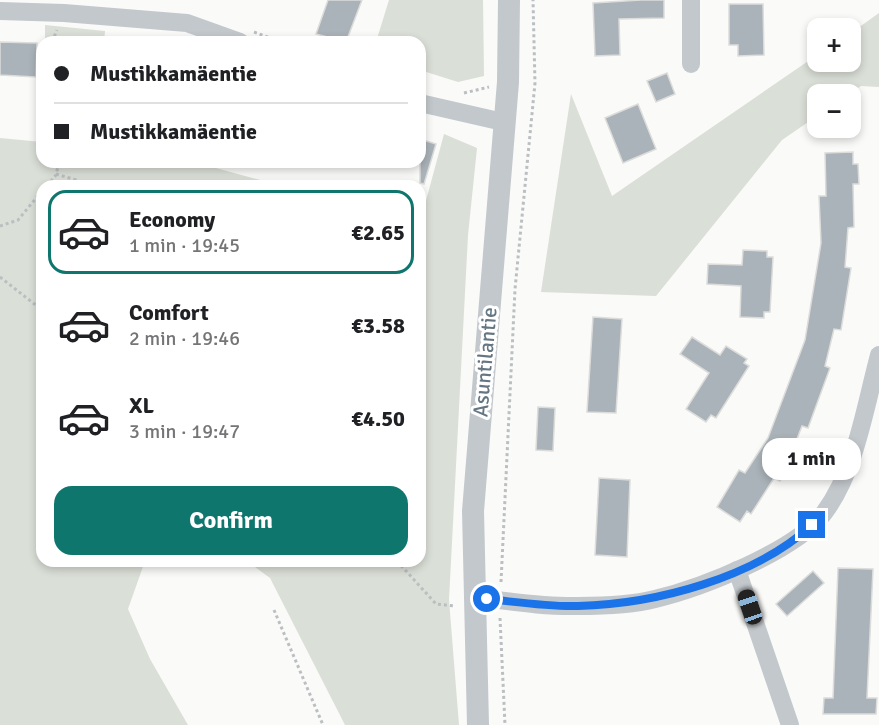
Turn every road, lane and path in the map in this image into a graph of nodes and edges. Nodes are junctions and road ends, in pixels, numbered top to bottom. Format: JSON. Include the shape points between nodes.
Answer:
{"nodes":[{"id":1,"x":509,"y":0,"type":"edge"},
{"id":2,"x":533,"y":0,"type":"edge"},
{"id":3,"x":691,"y":0,"type":"edge"},
{"id":4,"x":64,"y":6,"type":"edge"},
{"id":5,"x":0,"y":11,"type":"edge"},
{"id":6,"x":223,"y":36,"type":"edge"},
{"id":7,"x":691,"y":64,"type":"dead end"},
{"id":8,"x":508,"y":82,"type":"junction"},
{"id":9,"x":535,"y":83,"type":"junction"},
{"id":10,"x":455,"y":96,"type":"dead end"},
{"id":11,"x":426,"y":105,"type":"edge"},
{"id":12,"x":503,"y":122,"type":"junction"},
{"id":13,"x":58,"y":168,"type":"edge"},
{"id":14,"x":56,"y":174,"type":"junction"},
{"id":15,"x":52,"y":180,"type":"edge"},
{"id":16,"x":76,"y":180,"type":"edge"},
{"id":17,"x":36,"y":198,"type":"edge"},
{"id":18,"x":0,"y":226,"type":"edge"},
{"id":19,"x":0,"y":277,"type":"edge"},
{"id":20,"x":36,"y":305,"type":"edge"},
{"id":21,"x":879,"y":355,"type":"edge"},
{"id":22,"x":402,"y":567,"type":"edge"},
{"id":23,"x":737,"y":570,"type":"junction"},
{"id":24,"x":500,"y":600,"type":"junction"},
{"id":25,"x":474,"y":603,"type":"junction"},
{"id":26,"x":274,"y":610,"type":"dead end"},
{"id":27,"x":323,"y":725,"type":"edge"},
{"id":28,"x":478,"y":725,"type":"edge"},
{"id":29,"x":505,"y":725,"type":"edge"},
{"id":30,"x":790,"y":725,"type":"edge"}],
"edges":[{"from":1,"to":8,"type":"street","name":"Asuntilantie"},
{"from":2,"to":9,"type":"path"},
{"from":3,"to":7,"type":"street"},
{"from":4,"to":5,"type":"street"},
{"from":4,"to":6,"type":"street","via":[[187,23]]},
{"from":8,"to":9,"type":"path"},
{"from":8,"to":10,"type":"path"},
{"from":8,"to":12,"type":"street","name":"Asuntilantie"},
{"from":9,"to":24,"type":"path","via":[[515,289]]},
{"from":11,"to":12,"type":"street"},
{"from":12,"to":25,"type":"street","name":"Asuntilantie","via":[[473,511]]},
{"from":13,"to":14,"type":"path"},
{"from":14,"to":15,"type":"path"},
{"from":14,"to":16,"type":"path"},
{"from":17,"to":18,"type":"path","via":[[18,220]]},
{"from":19,"to":20,"type":"path"},
{"from":21,"to":23,"type":"street","via":[[840,486],[823,515],[771,555]]},
{"from":22,"to":25,"type":"path","via":[[436,604]]},
{"from":23,"to":24,"type":"street","via":[[655,600],[577,606]]},
{"from":23,"to":30,"type":"street"},
{"from":24,"to":25,"type":"street"},
{"from":24,"to":29,"type":"path"},
{"from":25,"to":28,"type":"street","name":"Asuntilantie"},
{"from":26,"to":27,"type":"path"}]}
